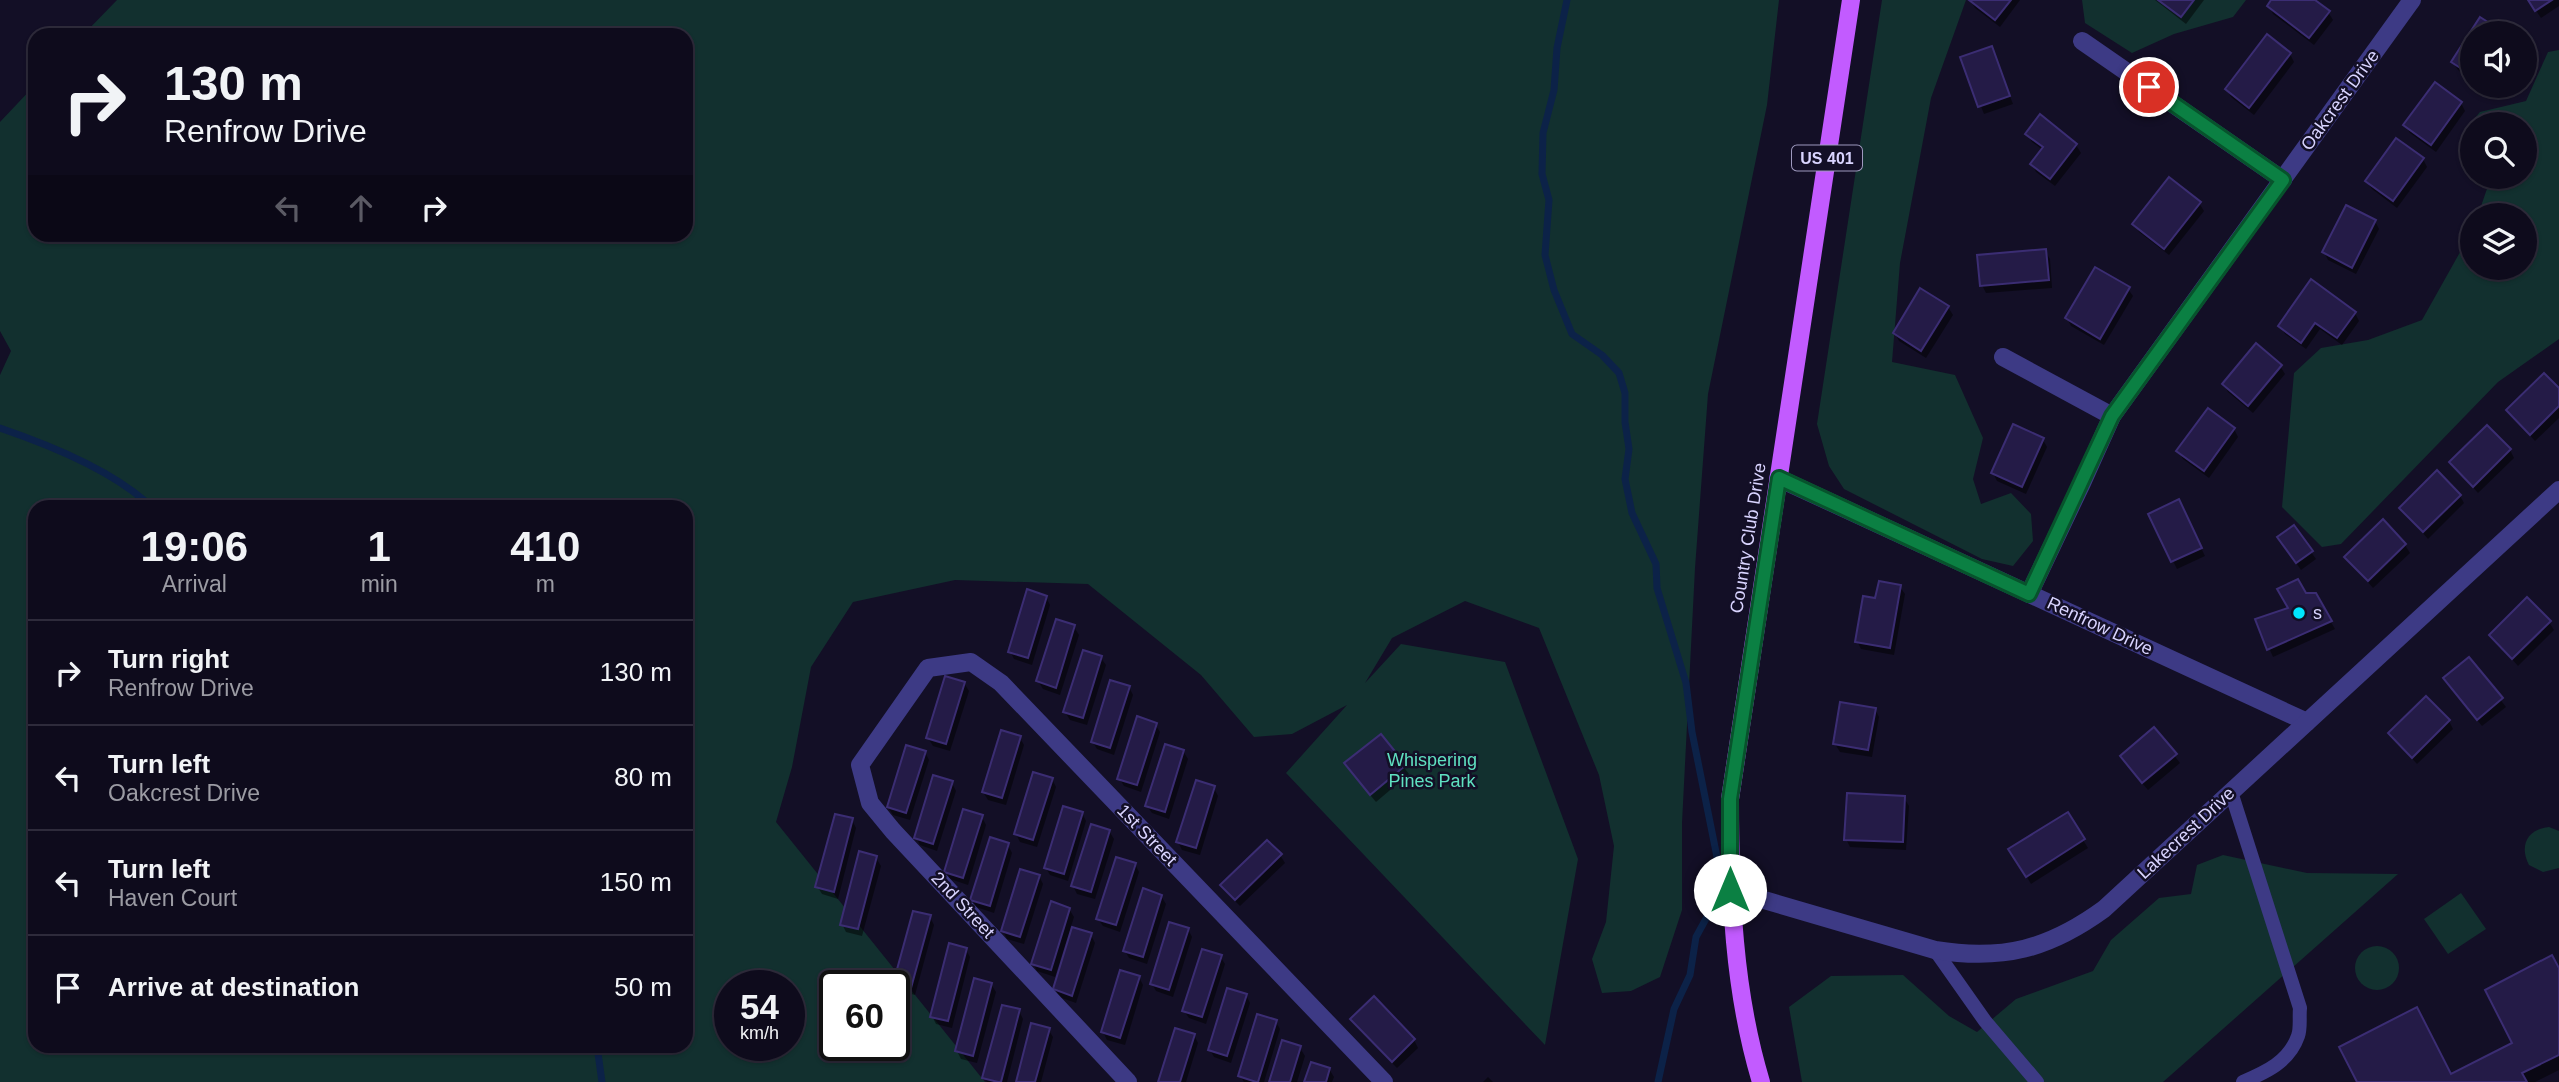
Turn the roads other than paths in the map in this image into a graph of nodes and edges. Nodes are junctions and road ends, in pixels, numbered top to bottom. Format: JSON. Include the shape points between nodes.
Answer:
{"nodes":[{"id":1,"x":1851,"y":0,"type":"edge"},
{"id":2,"x":2412,"y":0,"type":"edge"},
{"id":3,"x":2082,"y":41,"type":"dead end"},
{"id":4,"x":2283,"y":180,"type":"junction"},
{"id":5,"x":2003,"y":357,"type":"dead end"},
{"id":6,"x":2112,"y":416,"type":"junction"},
{"id":7,"x":1779,"y":478,"type":"junction"},
{"id":8,"x":2559,"y":490,"type":"edge"},
{"id":9,"x":2029,"y":594,"type":"junction"},
{"id":10,"x":898,"y":712,"type":"joint"},
{"id":11,"x":2306,"y":722,"type":"junction"},
{"id":12,"x":2231,"y":792,"type":"junction"},
{"id":13,"x":1730,"y":890,"type":"junction"},
{"id":14,"x":1935,"y":950,"type":"junction"},
{"id":15,"x":1128,"y":1082,"type":"edge"},
{"id":16,"x":1384,"y":1082,"type":"edge"},
{"id":17,"x":1761,"y":1082,"type":"edge"},
{"id":18,"x":2037,"y":1082,"type":"edge"},
{"id":19,"x":2243,"y":1082,"type":"edge"}],
"edges":[{"from":1,"to":7,"type":"main road","name":"Country Club Drive","number":"US 401"},
{"from":2,"to":4,"type":"street","name":"Oakcrest Drive"},
{"from":3,"to":4,"type":"street"},
{"from":4,"to":6,"type":"street","name":"Oakcrest Drive"},
{"from":5,"to":6,"type":"street"},
{"from":6,"to":9,"type":"street","name":"Oakcrest Drive"},
{"from":7,"to":9,"type":"street","name":"Renfrow Drive"},
{"from":7,"to":13,"type":"main road","name":"Country Club Drive","number":"US 401","via":[[1730,799]]},
{"from":8,"to":11,"type":"street","name":"Lakecrest Drive"},
{"from":9,"to":11,"type":"street","name":"Renfrow Drive"},
{"from":10,"to":15,"type":"street","name":"2nd Street","via":[[860,765],[870,803]]},
{"from":10,"to":16,"type":"street","name":"1st Street","via":[[928,668],[971,662],[1001,683]]},
{"from":11,"to":12,"type":"street","name":"Lakecrest Drive"},
{"from":12,"to":14,"type":"street","name":"Lakecrest Drive","via":[[2080,926],[2025,950],[1965,954]]},
{"from":12,"to":19,"type":"lane","via":[[2300,1008],[2299,1035],[2286,1058]]},
{"from":13,"to":14,"type":"street","name":"Lakecrest Drive"},
{"from":13,"to":17,"type":"main road","name":"Country Club Drive","number":"US 401","via":[[1736,960]]},
{"from":14,"to":18,"type":"lane","via":[[1984,1021]]}]}
